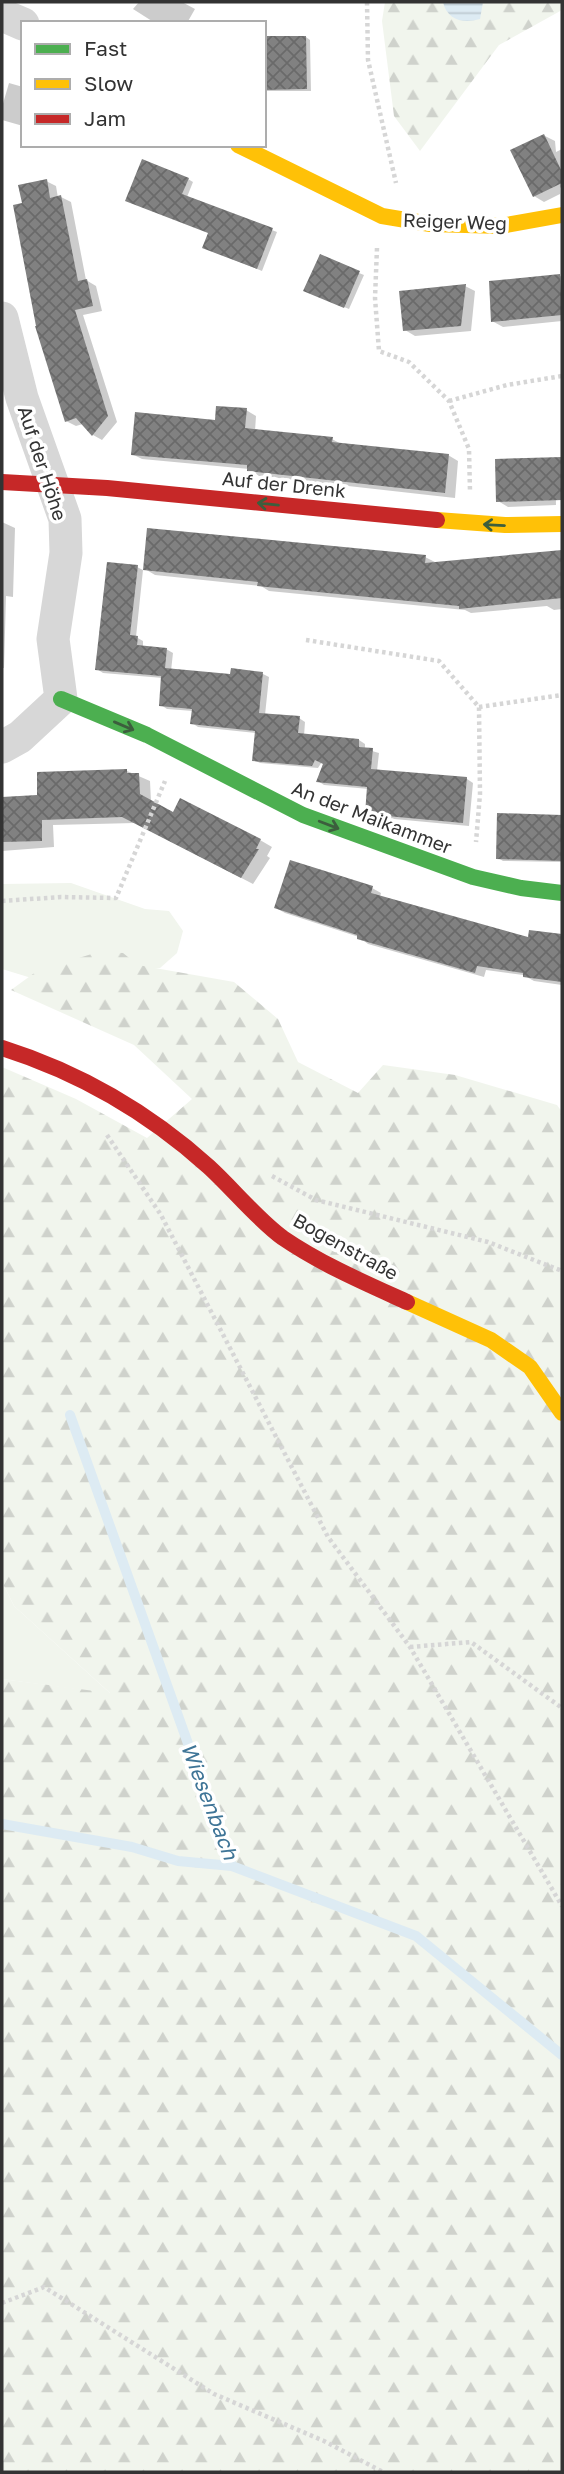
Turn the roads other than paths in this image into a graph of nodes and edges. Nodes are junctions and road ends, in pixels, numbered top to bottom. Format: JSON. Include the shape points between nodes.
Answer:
{"nodes":[{"id":1,"x":2,"y":15,"type":"edge"},
{"id":2,"x":21,"y":22,"type":"edge"},
{"id":3,"x":242,"y":147,"type":"edge"},
{"id":4,"x":562,"y":215,"type":"edge"},
{"id":5,"x":2,"y":318,"type":"edge"},
{"id":6,"x":2,"y":482,"type":"edge"},
{"id":7,"x":51,"y":485,"type":"junction"},
{"id":8,"x":562,"y":524,"type":"edge"},
{"id":9,"x":61,"y":699,"type":"junction"},
{"id":10,"x":2,"y":747,"type":"edge"},
{"id":11,"x":562,"y":893,"type":"edge"},
{"id":12,"x":2,"y":1048,"type":"edge"},
{"id":13,"x":562,"y":1413,"type":"edge"}],
"edges":[{"from":1,"to":2,"type":"street"},
{"from":3,"to":4,"type":"street","name":"Reiger Weg","via":[[382,216],[501,226]]},
{"from":5,"to":7,"type":"street","name":"Auf der Höhe"},
{"from":6,"to":7,"type":"street","name":"Auf der Drenk"},
{"from":8,"to":7,"type":"street","name":"Auf der Drenk","one_way":true,"via":[[505,526]]},
{"from":7,"to":9,"type":"street","name":"Auf der Höhe","via":[[65,519],[66,553],[53,639]]},
{"from":9,"to":10,"type":"street","via":[[20,737]]},
{"from":9,"to":11,"type":"street","name":"An der Maikammer","one_way":true,"via":[[177,750],[303,816],[472,877]]},
{"from":12,"to":13,"type":"street","name":"Bogenstraße","via":[[93,1084],[153,1120],[282,1237],[353,1277],[491,1340],[530,1367]]}]}
